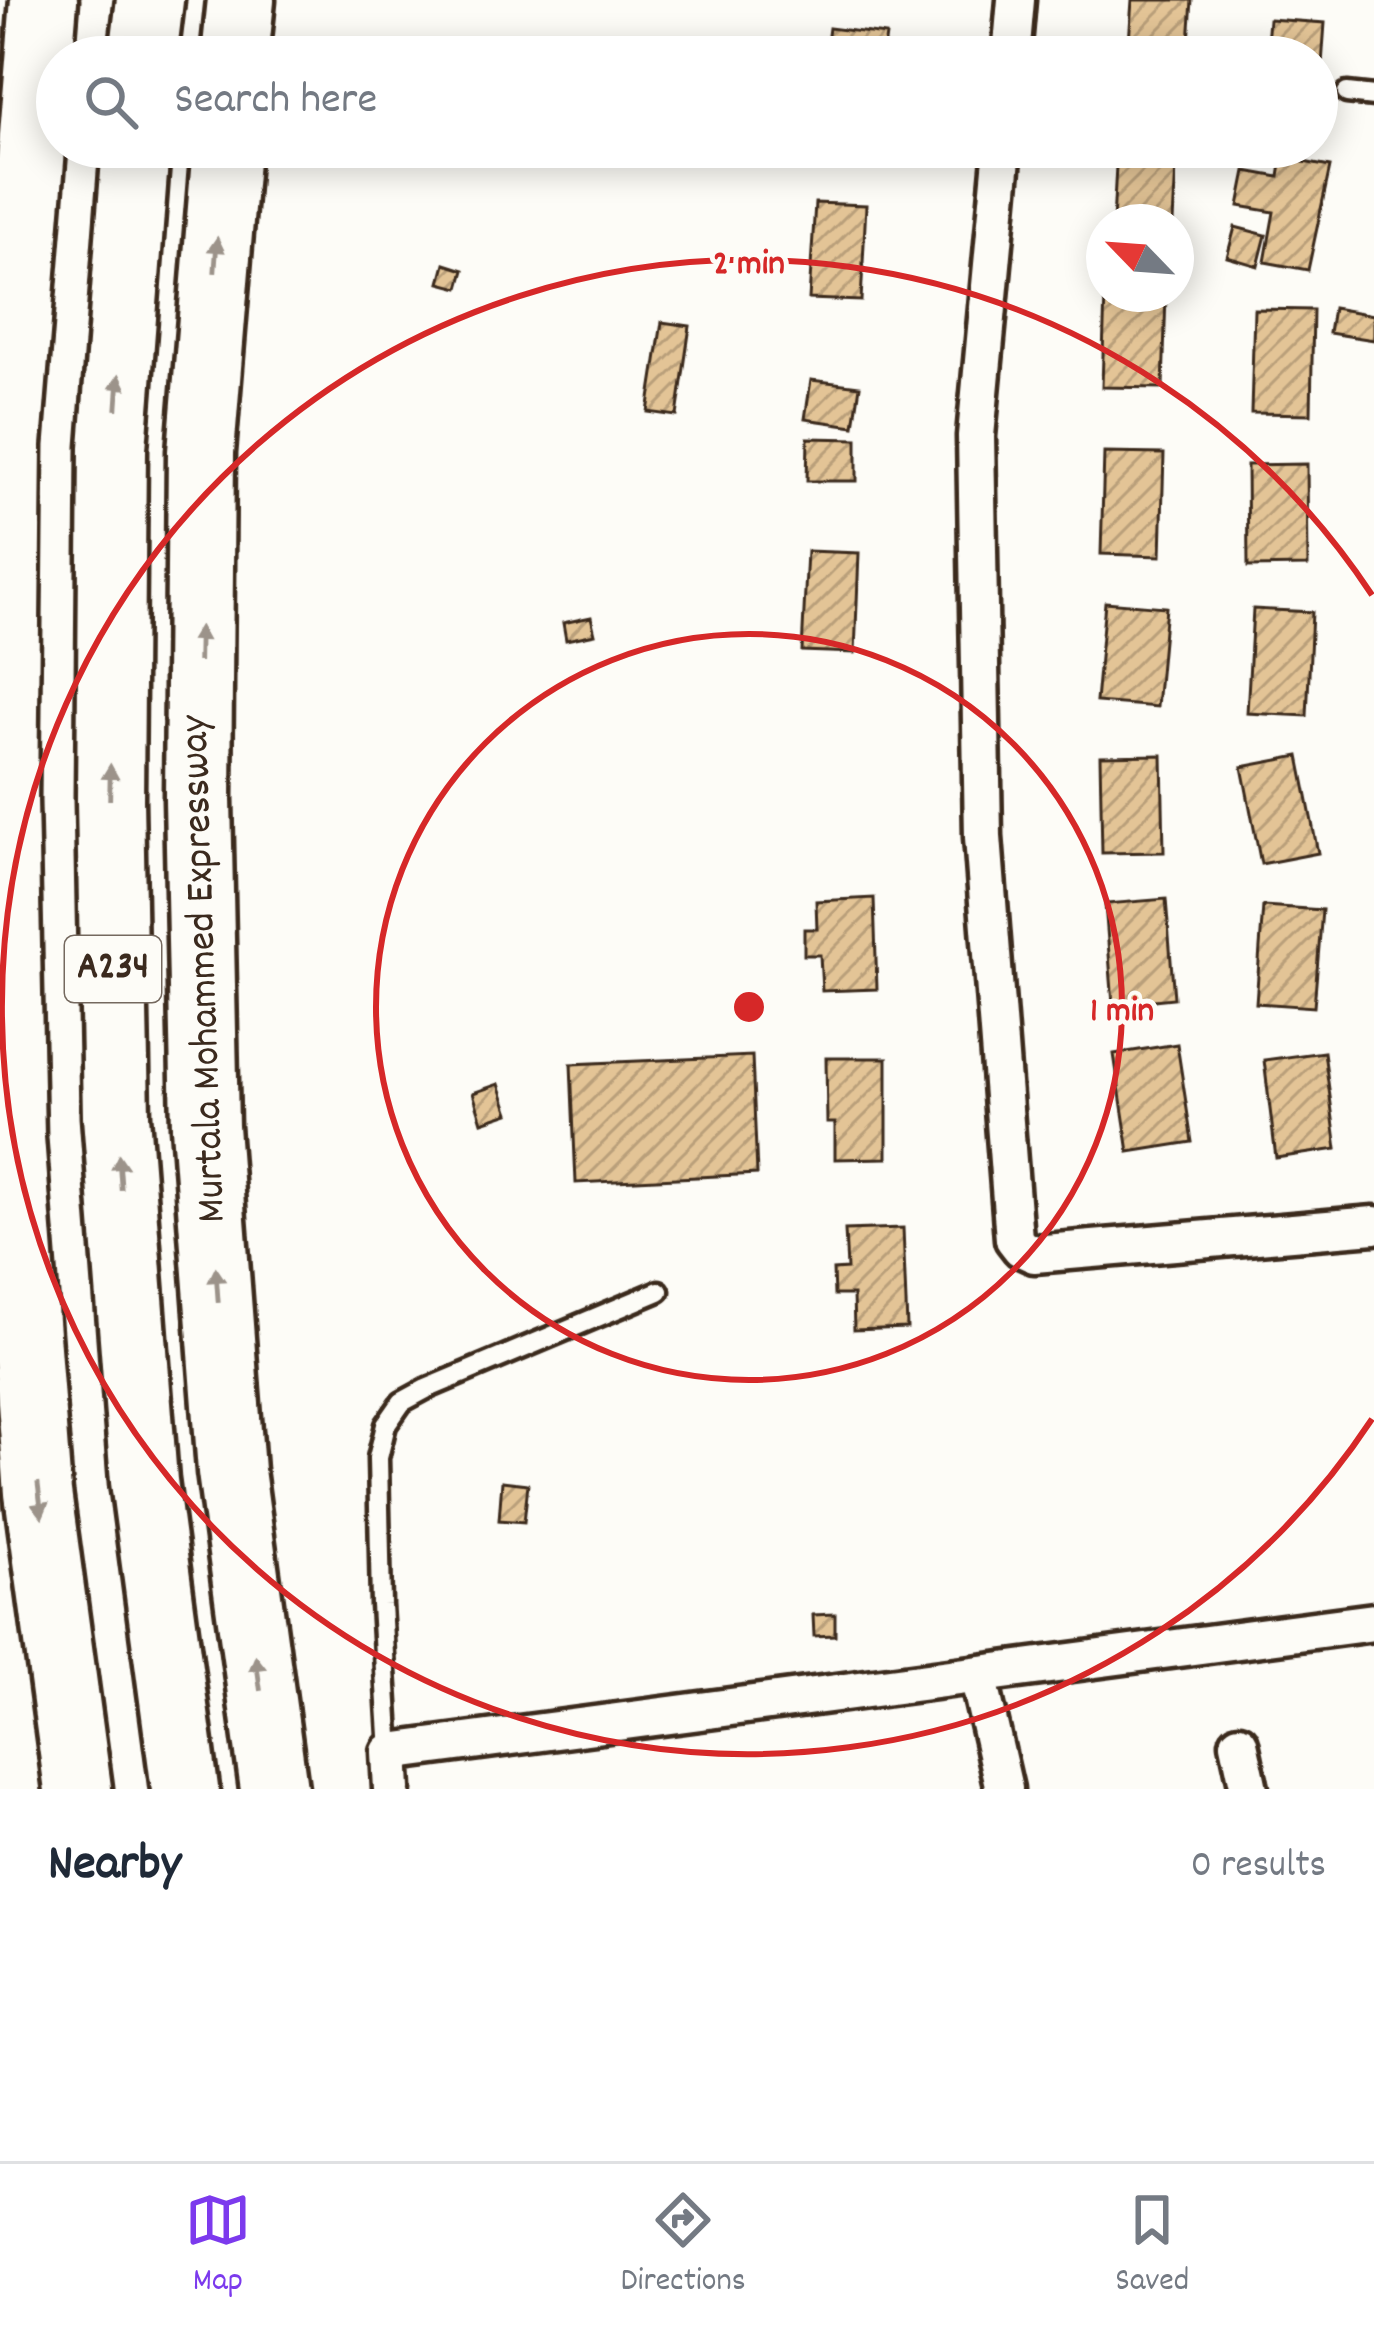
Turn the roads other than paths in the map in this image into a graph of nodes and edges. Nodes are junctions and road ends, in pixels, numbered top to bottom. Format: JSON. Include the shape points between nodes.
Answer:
{"nodes":[{"id":1,"x":44,"y":0,"type":"edge"},
{"id":2,"x":150,"y":0,"type":"edge"},
{"id":3,"x":241,"y":0,"type":"edge"},
{"id":4,"x":1016,"y":0,"type":"edge"},
{"id":5,"x":41,"y":36,"type":"edge"},
{"id":6,"x":146,"y":36,"type":"edge"},
{"id":7,"x":237,"y":36,"type":"edge"},
{"id":8,"x":1013,"y":36,"type":"edge"},
{"id":9,"x":1347,"y":93,"type":"dead end"},
{"id":10,"x":1374,"y":96,"type":"edge"},
{"id":11,"x":36,"y":99,"type":"edge"},
{"id":12,"x":134,"y":168,"type":"edge"},
{"id":13,"x":224,"y":168,"type":"edge"},
{"id":14,"x":1001,"y":168,"type":"edge"},
{"id":15,"x":1374,"y":1225,"type":"edge"},
{"id":16,"x":659,"y":1291,"type":"dead end"},
{"id":17,"x":1374,"y":1622,"type":"edge"},
{"id":18,"x":978,"y":1675,"type":"junction"},
{"id":19,"x":1239,"y":1743,"type":"dead end"},
{"id":20,"x":390,"y":1752,"type":"junction"},
{"id":21,"x":78,"y":1789,"type":"edge"},
{"id":22,"x":185,"y":1789,"type":"edge"},
{"id":23,"x":274,"y":1789,"type":"edge"},
{"id":24,"x":392,"y":1789,"type":"edge"},
{"id":25,"x":1004,"y":1789,"type":"edge"},
{"id":26,"x":1249,"y":1789,"type":"edge"}],
"edges":[{"from":1,"to":5,"type":"highway","number":"A234","one_way":true},
{"from":2,"to":6,"type":"highway"},
{"from":3,"to":7,"type":"highway"},
{"from":4,"to":8,"type":"street"},
{"from":9,"to":10,"type":"lane"},
{"from":11,"to":21,"type":"highway","number":"A234","one_way":true,"via":[[8,444],[11,1138],[38,1493]]},
{"from":22,"to":12,"type":"highway","name":"Murtala Mohammed Expressway","number":"A234","one_way":true,"via":[[144,1481],[116,1132],[113,448]]},
{"from":23,"to":13,"type":"highway","name":"Murtala Mohammed Expressway","one_way":true,"via":[[231,1471],[205,1127],[201,452]]},
{"from":14,"to":15,"type":"street","via":[[976,436],[982,837],[1013,1239],[1034,1253]]},
{"from":16,"to":20,"type":"lane","via":[[426,1389],[402,1402],[386,1425],[378,1458]]},
{"from":17,"to":18,"type":"street"},
{"from":18,"to":20,"type":"street"},
{"from":18,"to":25,"type":"street"},
{"from":19,"to":26,"type":"street"},
{"from":20,"to":24,"type":"street"}]}
